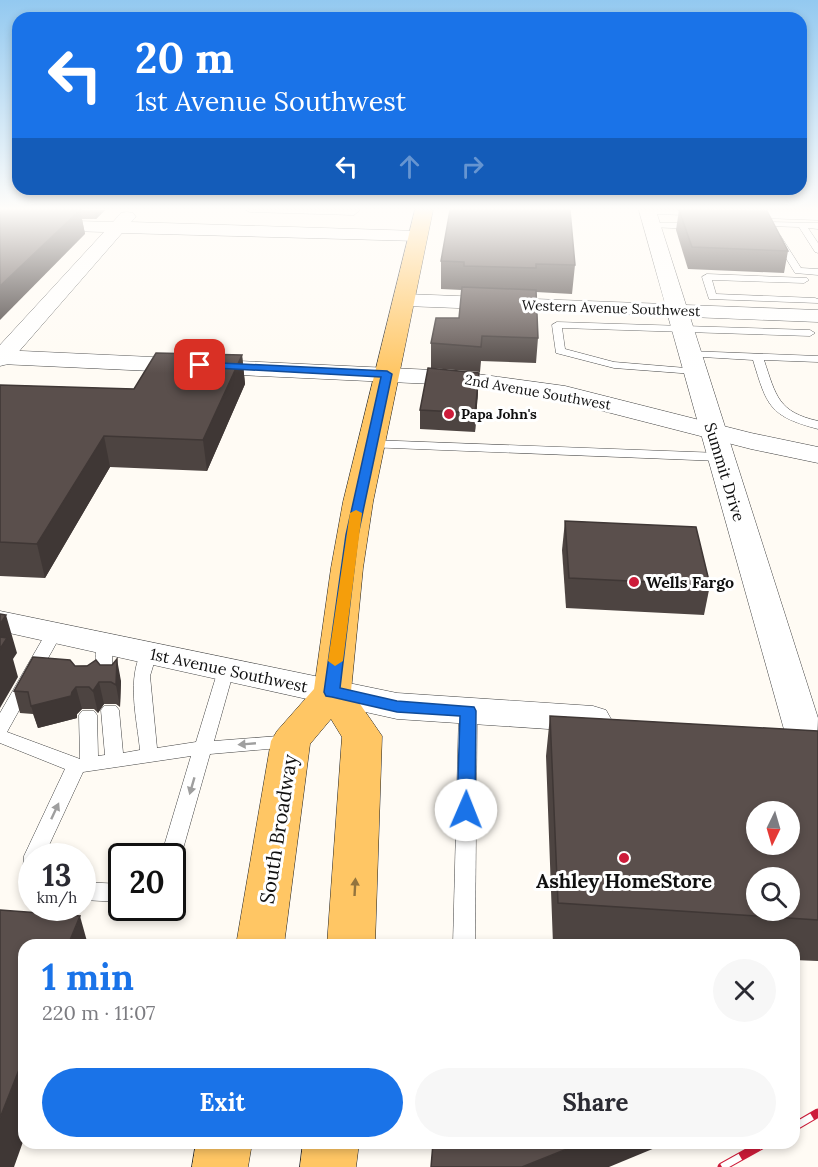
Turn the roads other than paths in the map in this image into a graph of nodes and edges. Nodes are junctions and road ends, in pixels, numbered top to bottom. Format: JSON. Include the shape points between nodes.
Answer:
{"nodes":[{"id":1,"x":84,"y":264,"type":"edge"},
{"id":2,"x":412,"y":264,"type":"edge"},
{"id":3,"x":665,"y":264,"type":"edge"},
{"id":4,"x":794,"y":264,"type":"edge"},
{"id":5,"x":818,"y":272,"type":"edge"},
{"id":6,"x":801,"y":276,"type":"junction"},
{"id":7,"x":405,"y":300,"type":"junction"},
{"id":8,"x":812,"y":319,"type":"edge"},
{"id":9,"x":679,"y":320,"type":"junction"},
{"id":10,"x":757,"y":357,"type":"junction"},
{"id":11,"x":1,"y":358,"type":"edge"},
{"id":12,"x":818,"y":359,"type":"edge"},
{"id":13,"x":692,"y":363,"type":"junction"},
{"id":14,"x":387,"y":374,"type":"junction"},
{"id":15,"x":818,"y":425,"type":"edge"},
{"id":16,"x":713,"y":431,"type":"junction"},
{"id":17,"x":371,"y":444,"type":"junction"},
{"id":18,"x":818,"y":455,"type":"edge"},
{"id":19,"x":720,"y":457,"type":"junction"},
{"id":20,"x":0,"y":621,"type":"edge"},
{"id":21,"x":54,"y":633,"type":"junction"},
{"id":22,"x":149,"y":653,"type":"junction"},
{"id":23,"x":100,"y":662,"type":"junction"},
{"id":24,"x":226,"y":670,"type":"junction"},
{"id":25,"x":111,"y":681,"type":"edge"},
{"id":26,"x":332,"y":692,"type":"junction"},
{"id":27,"x":110,"y":710,"type":"dead end"},
{"id":28,"x":468,"y":711,"type":"junction"},
{"id":29,"x":88,"y":715,"type":"dead end"},
{"id":30,"x":625,"y":721,"type":"edge"},
{"id":31,"x":0,"y":728,"type":"edge"},
{"id":32,"x":768,"y":731,"type":"edge"},
{"id":33,"x":811,"y":734,"type":"edge"},
{"id":34,"x":0,"y":736,"type":"edge"},
{"id":35,"x":291,"y":741,"type":"junction"},
{"id":36,"x":203,"y":748,"type":"junction"},
{"id":37,"x":149,"y":755,"type":"junction"},
{"id":38,"x":115,"y":760,"type":"junction"},
{"id":39,"x":83,"y":765,"type":"junction"},
{"id":40,"x":41,"y":843,"type":"edge"},
{"id":41,"x":175,"y":843,"type":"edge"},
{"id":42,"x":261,"y":939,"type":"edge"},
{"id":43,"x":351,"y":939,"type":"edge"},
{"id":44,"x":464,"y":939,"type":"edge"},
{"id":45,"x":223,"y":1149,"type":"edge"},
{"id":46,"x":330,"y":1149,"type":"edge"},
{"id":47,"x":220,"y":1167,"type":"edge"},
{"id":48,"x":328,"y":1167,"type":"edge"}],
"edges":[{"from":1,"to":11,"type":"street"},
{"from":2,"to":7,"type":"main road"},
{"from":3,"to":9,"type":"street","name":"Summit Drive"},
{"from":4,"to":6,"type":"lane"},
{"from":5,"to":6,"type":"lane"},
{"from":6,"to":8,"type":"lane"},
{"from":6,"to":8,"type":"lane","via":[[707,278],[712,297]]},
{"from":7,"to":9,"type":"street","name":"Western Avenue Southwest"},
{"from":7,"to":14,"type":"main road"},
{"from":8,"to":9,"type":"street","name":"Western Avenue Southwest"},
{"from":9,"to":13,"type":"street","name":"Summit Drive"},
{"from":9,"to":13,"type":"lane","via":[[557,325],[560,351],[614,365]]},
{"from":10,"to":12,"type":"lane"},
{"from":10,"to":13,"type":"lane"},
{"from":10,"to":15,"type":"lane","via":[[781,413]]},
{"from":11,"to":14,"type":"street","name":"2nd Avenue Southwest"},
{"from":13,"to":16,"type":"street","name":"Summit Drive"},
{"from":14,"to":16,"type":"street","name":"2nd Avenue Southwest","via":[[455,378],[565,394]]},
{"from":14,"to":17,"type":"main road"},
{"from":16,"to":18,"type":"street","name":"2nd Avenue Southwest"},
{"from":16,"to":19,"type":"street","name":"Summit Drive"},
{"from":17,"to":19,"type":"lane"},
{"from":17,"to":26,"type":"main road","via":[[347,568]]},
{"from":19,"to":33,"type":"street","name":"Summit Drive"},
{"from":20,"to":21,"type":"street","name":"1st Avenue Southwest"},
{"from":21,"to":23,"type":"street","name":"1st Avenue Southwest"},
{"from":21,"to":31,"type":"lane"},
{"from":22,"to":23,"type":"street","name":"1st Avenue Southwest"},
{"from":22,"to":24,"type":"street","name":"1st Avenue Southwest"},
{"from":22,"to":37,"type":"lane","via":[[142,676]]},
{"from":23,"to":25,"type":"lane"},
{"from":24,"to":26,"type":"street","name":"1st Avenue Southwest"},
{"from":24,"to":36,"type":"lane"},
{"from":26,"to":28,"type":"street","name":"1st Avenue Southwest","via":[[397,706]]},
{"from":26,"to":35,"type":"main road","name":"South Broadway"},
{"from":43,"to":26,"type":"main road","one_way":true,"via":[[362,736]]},
{"from":27,"to":38,"type":"lane"},
{"from":28,"to":30,"type":"street","name":"1st Avenue Southwest"},
{"from":28,"to":44,"type":"lane"},
{"from":29,"to":39,"type":"lane"},
{"from":32,"to":33,"type":"street"},
{"from":34,"to":39,"type":"lane"},
{"from":35,"to":36,"type":"lane","one_way":true},
{"from":35,"to":42,"type":"main road","name":"South Broadway"},
{"from":36,"to":37,"type":"lane"},
{"from":36,"to":41,"type":"lane","one_way":true},
{"from":37,"to":38,"type":"lane"},
{"from":38,"to":39,"type":"lane"},
{"from":40,"to":39,"type":"lane","one_way":true},
{"from":45,"to":47,"type":"main road"},
{"from":46,"to":48,"type":"main road"}]}
